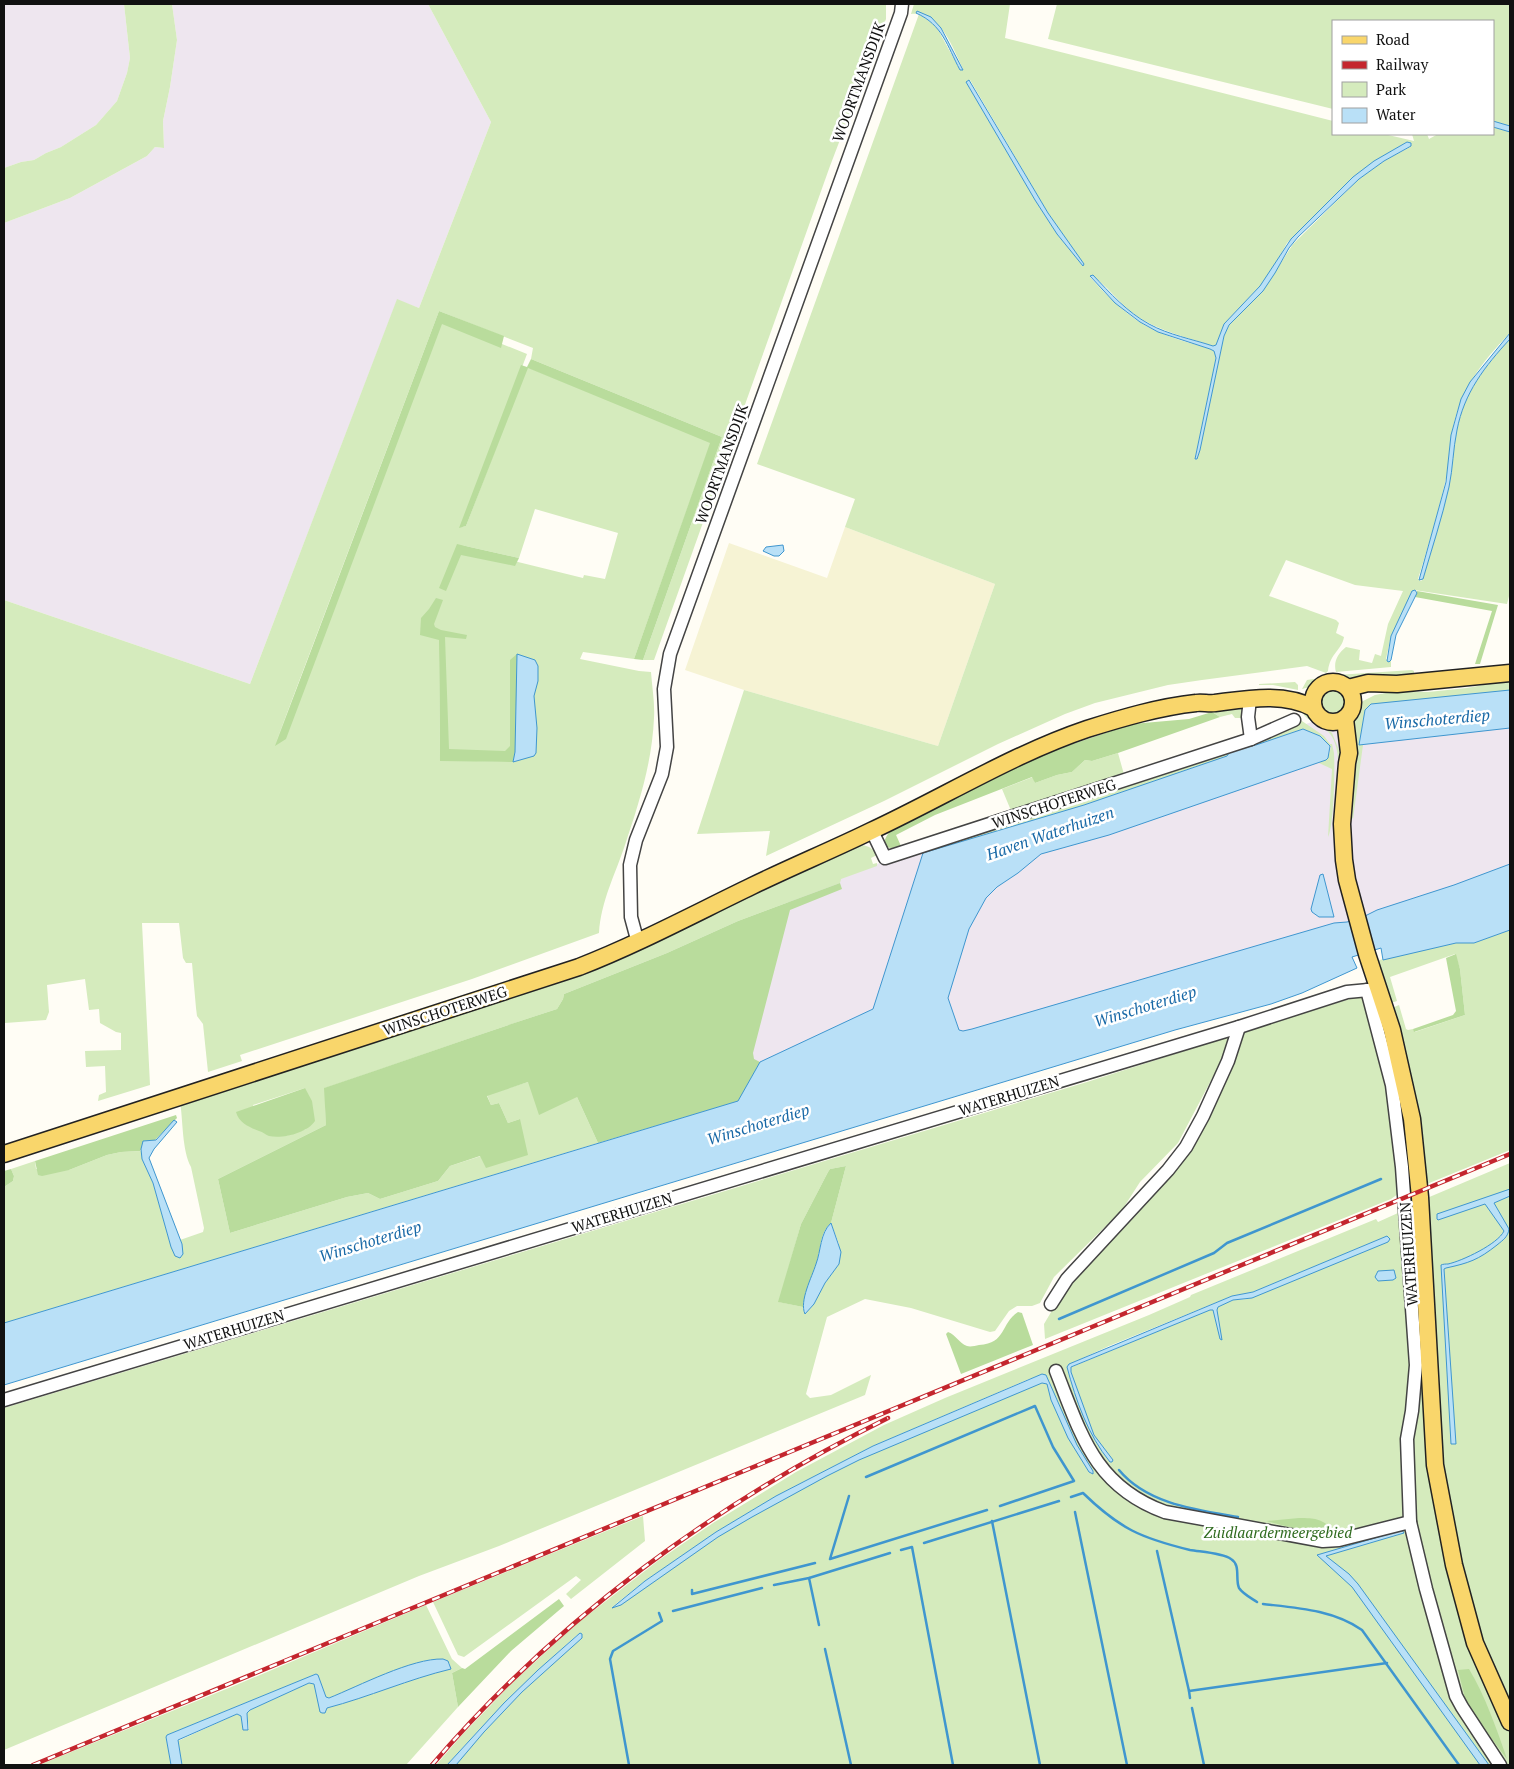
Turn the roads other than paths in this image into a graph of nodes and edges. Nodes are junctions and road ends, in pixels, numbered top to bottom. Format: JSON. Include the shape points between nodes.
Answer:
{"nodes":[{"id":1,"x":902,"y":4,"type":"edge"},
{"id":2,"x":1510,"y":673,"type":"edge"},
{"id":3,"x":1397,"y":684,"type":"junction"},
{"id":4,"x":1348,"y":688,"type":"junction"},
{"id":5,"x":1316,"y":691,"type":"junction"},
{"id":6,"x":1250,"y":699,"type":"junction"},
{"id":7,"x":1198,"y":703,"type":"junction"},
{"id":8,"x":1313,"y":708,"type":"junction"},
{"id":9,"x":1349,"y":711,"type":"junction"},
{"id":10,"x":1294,"y":720,"type":"dead end"},
{"id":11,"x":1329,"y":722,"type":"junction"},
{"id":12,"x":1252,"y":739,"type":"junction"},
{"id":13,"x":1347,"y":763,"type":"junction"},
{"id":14,"x":872,"y":831,"type":"junction"},
{"id":15,"x":638,"y":943,"type":"junction"},
{"id":16,"x":1373,"y":989,"type":"junction"},
{"id":17,"x":1240,"y":1027,"type":"junction"},
{"id":18,"x":4,"y":1154,"type":"edge"},
{"id":19,"x":1051,"y":1304,"type":"dead end"},
{"id":20,"x":1056,"y":1371,"type":"dead end"},
{"id":21,"x":4,"y":1400,"type":"edge"},
{"id":22,"x":1410,"y":1522,"type":"junction"},
{"id":23,"x":1510,"y":1722,"type":"edge"},
{"id":24,"x":1500,"y":1765,"type":"edge"}],
"edges":[{"from":1,"to":15,"type":"street","name":"WOORTMANSDIJK","via":[[898,23],[670,654],[664,688],[667,747],[662,774],[630,864],[630,917]]},
{"from":2,"to":3,"type":"main road"},
{"from":3,"to":4,"type":"main road","via":[[1368,683]]},
{"from":3,"to":9,"type":"main road","via":[[1371,694]]},
{"from":4,"to":5,"type":"main road","via":[[1332,682]]},
{"from":4,"to":9,"type":"main road","via":[[1352,694]]},
{"from":5,"to":7,"type":"main road","name":"WINSCHOTERWEG","via":[[1245,692],[1209,697]]},
{"from":5,"to":8,"type":"main road"},
{"from":6,"to":7,"type":"main road","name":"WINSCHOTERWEG"},
{"from":6,"to":8,"type":"main road","name":"WINSCHOTERWEG","via":[[1299,702]]},
{"from":6,"to":12,"type":"street","via":[[1248,717]]},
{"from":7,"to":14,"type":"main road","name":"WINSCHOTERWEG","via":[[1125,718],[1040,747]]},
{"from":8,"to":11,"type":"main road","via":[[1319,717]]},
{"from":9,"to":11,"type":"main road","via":[[1336,723]]},
{"from":9,"to":13,"type":"main road","name":"WATERHUIZEN","via":[[1350,753]]},
{"from":10,"to":12,"type":"street","name":"WINSCHOTERWEG"},
{"from":11,"to":13,"type":"main road","name":"WATERHUIZEN","via":[[1337,733]]},
{"from":12,"to":14,"type":"street","name":"WINSCHOTERWEG","via":[[885,858]]},
{"from":13,"to":16,"type":"main road","name":"WATERHUIZEN","via":[[1343,848],[1347,880]]},
{"from":14,"to":15,"type":"main road","name":"WINSCHOTERWEG"},
{"from":15,"to":18,"type":"main road","name":"WINSCHOTERWEG","via":[[579,967]]},
{"from":16,"to":17,"type":"street","name":"WATERHUIZEN","via":[[1347,992]]},
{"from":16,"to":22,"type":"street","name":"WATERHUIZEN","via":[[1392,1085],[1402,1167],[1416,1365],[1407,1439]]},
{"from":16,"to":23,"type":"main road","name":"WATERHUIZEN","via":[[1392,1030],[1412,1119],[1422,1228],[1435,1465],[1441,1502],[1454,1565],[1476,1643]]},
{"from":17,"to":19,"type":"street","via":[[1203,1116],[1183,1151],[1067,1278]]},
{"from":17,"to":21,"type":"street","name":"WATERHUIZEN"},
{"from":20,"to":22,"type":"street","via":[[1090,1452],[1107,1475],[1147,1505],[1165,1512],[1323,1541]]},
{"from":22,"to":24,"type":"street","name":"WATERHUIZEN","via":[[1456,1696]]}]}
